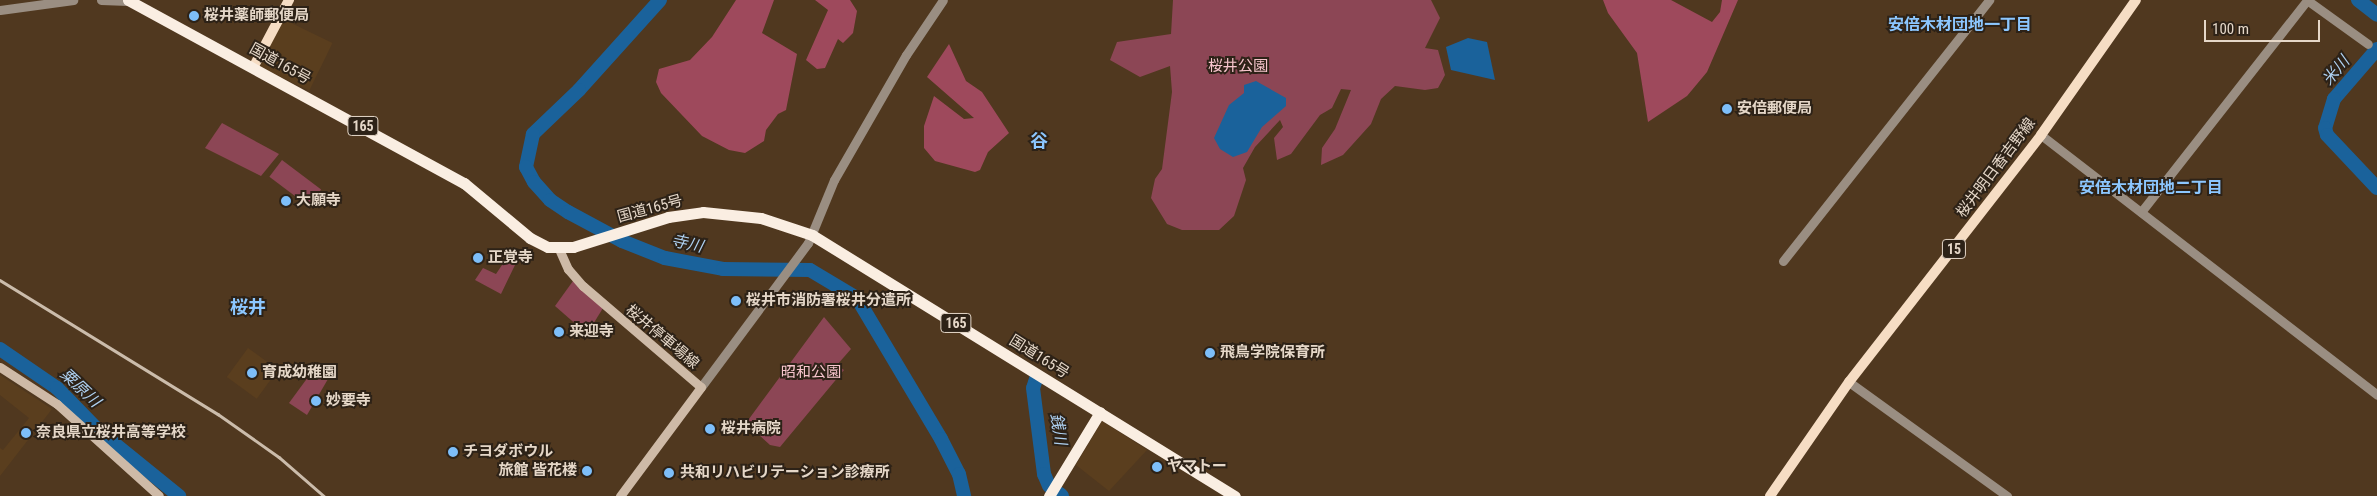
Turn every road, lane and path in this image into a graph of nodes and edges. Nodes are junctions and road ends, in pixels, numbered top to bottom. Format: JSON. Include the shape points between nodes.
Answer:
{"nodes":[{"id":1,"x":74,"y":0,"type":"edge"},
{"id":2,"x":101,"y":0,"type":"edge"},
{"id":3,"x":128,"y":0,"type":"edge"},
{"id":4,"x":289,"y":0,"type":"edge"},
{"id":5,"x":943,"y":0,"type":"edge"},
{"id":6,"x":1990,"y":0,"type":"edge"},
{"id":7,"x":2136,"y":0,"type":"edge"},
{"id":8,"x":2307,"y":0,"type":"edge"},
{"id":9,"x":0,"y":10,"type":"edge"},
{"id":10,"x":2368,"y":44,"type":"dead end"},
{"id":11,"x":254,"y":66,"type":"junction"},
{"id":12,"x":2041,"y":135,"type":"junction"},
{"id":13,"x":2141,"y":212,"type":"junction"},
{"id":14,"x":812,"y":235,"type":"junction"},
{"id":15,"x":559,"y":249,"type":"junction"},
{"id":16,"x":1783,"y":262,"type":"dead end"},
{"id":17,"x":0,"y":367,"type":"edge"},
{"id":18,"x":1849,"y":382,"type":"junction"},
{"id":19,"x":701,"y":387,"type":"junction"},
{"id":20,"x":2377,"y":395,"type":"edge"},
{"id":21,"x":1100,"y":412,"type":"junction"},
{"id":22,"x":159,"y":496,"type":"edge"},
{"id":23,"x":620,"y":496,"type":"edge"},
{"id":24,"x":1049,"y":496,"type":"edge"},
{"id":25,"x":1235,"y":496,"type":"edge"},
{"id":26,"x":1770,"y":496,"type":"edge"},
{"id":27,"x":2007,"y":496,"type":"edge"}],
"edges":[{"from":1,"to":9,"type":"street"},
{"from":2,"to":3,"type":"street"},
{"from":3,"to":11,"type":"highway","name":"国道165号","number":"165"},
{"from":4,"to":11,"type":"main road"},
{"from":5,"to":14,"type":"street","via":[[906,55],[834,180]]},
{"from":6,"to":16,"type":"street"},
{"from":7,"to":12,"type":"main road","name":"桜井明日香吉野線","number":"15"},
{"from":8,"to":10,"type":"street"},
{"from":8,"to":13,"type":"street"},
{"from":11,"to":15,"type":"highway","name":"国道165号","number":"165","via":[[464,183],[530,238]]},
{"from":12,"to":13,"type":"street"},
{"from":12,"to":18,"type":"main road","name":"桜井明日香吉野線","number":"15"},
{"from":13,"to":20,"type":"street"},
{"from":14,"to":15,"type":"highway","name":"国道165号","number":"165","via":[[761,218],[719,212],[668,217]]},
{"from":14,"to":19,"type":"street"},
{"from":14,"to":21,"type":"highway","name":"国道165号","number":"165"},
{"from":15,"to":19,"type":"main road","name":"桜井停車場線","via":[[568,270],[583,286]]},
{"from":17,"to":22,"type":"main road","via":[[57,404]]},
{"from":18,"to":26,"type":"main road","name":"桜井明日香吉野線","number":"15"},
{"from":18,"to":27,"type":"street"},
{"from":19,"to":23,"type":"main road","name":"桜井停車場線"},
{"from":21,"to":24,"type":"highway"},
{"from":21,"to":25,"type":"highway","name":"国道165号","number":"165"}]}
